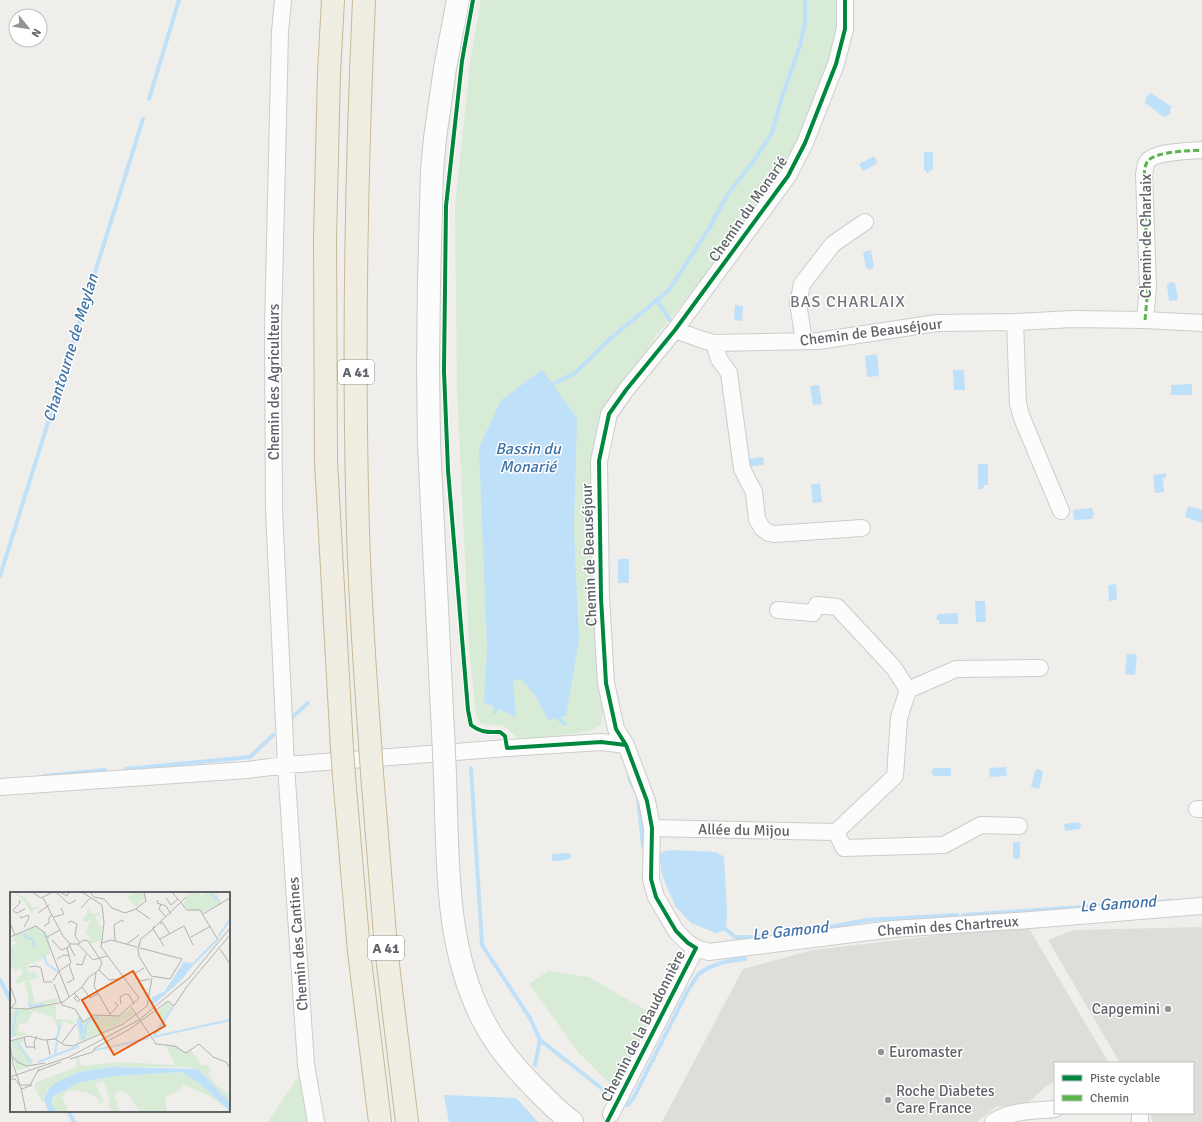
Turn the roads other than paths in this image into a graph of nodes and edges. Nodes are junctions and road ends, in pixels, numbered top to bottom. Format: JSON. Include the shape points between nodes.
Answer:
{"nodes":[{"id":1,"x":283,"y":0,"type":"edge"},
{"id":2,"x":333,"y":0,"type":"edge"},
{"id":3,"x":364,"y":0,"type":"edge"},
{"id":4,"x":458,"y":0,"type":"edge"},
{"id":5,"x":845,"y":0,"type":"edge"},
{"id":6,"x":1202,"y":150,"type":"edge"},
{"id":7,"x":865,"y":222,"type":"dead end"},
{"id":8,"x":1145,"y":320,"type":"junction"},
{"id":9,"x":1015,"y":322,"type":"junction"},
{"id":10,"x":1202,"y":323,"type":"edge"},
{"id":11,"x":675,"y":330,"type":"junction"},
{"id":12,"x":804,"y":341,"type":"junction"},
{"id":13,"x":714,"y":343,"type":"junction"},
{"id":14,"x":1061,"y":511,"type":"dead end"},
{"id":15,"x":862,"y":528,"type":"dead end"},
{"id":16,"x":778,"y":610,"type":"dead end"},
{"id":17,"x":1040,"y":668,"type":"dead end"},
{"id":18,"x":908,"y":690,"type":"junction"},
{"id":19,"x":626,"y":745,"type":"junction"},
{"id":20,"x":286,"y":765,"type":"junction"},
{"id":21,"x":0,"y":787,"type":"edge"},
{"id":22,"x":1018,"y":826,"type":"dead end"},
{"id":23,"x":652,"y":828,"type":"junction"},
{"id":24,"x":836,"y":832,"type":"junction"},
{"id":25,"x":1202,"y":906,"type":"edge"},
{"id":26,"x":696,"y":948,"type":"junction"},
{"id":27,"x":1054,"y":1109,"type":"edge"},
{"id":28,"x":610,"y":1114,"type":"dead end"},
{"id":29,"x":316,"y":1122,"type":"edge"},
{"id":30,"x":380,"y":1122,"type":"edge"},
{"id":31,"x":407,"y":1122,"type":"edge"},
{"id":32,"x":572,"y":1122,"type":"edge"},
{"id":33,"x":993,"y":1122,"type":"edge"}],
"edges":[{"from":1,"to":20,"type":"street","name":"Chemin des Agriculteurs","via":[[280,32],[273,328],[274,494]]},
{"from":2,"to":30,"type":"highway","number":"A 41","bridge":true,"via":[[325,238],[326,454],[344,776],[359,952]]},
{"from":3,"to":31,"type":"highway","number":"A 41","bridge":true,"via":[[356,238],[358,539],[370,744],[386,948]]},
{"from":4,"to":32,"type":"main road","bridge":true,"via":[[445,68],[432,171],[428,366],[429,444],[452,916],[457,948],[471,994],[483,1021],[516,1069]]},
{"from":5,"to":11,"type":"street","name":"Chemin du Monarié","via":[[845,29],[836,64],[802,150],[788,176]]},
{"from":6,"to":8,"type":"street","name":"Chemin de Charlaix","via":[[1166,154],[1147,161],[1144,174],[1148,287]]},
{"from":7,"to":12,"type":"street","via":[[833,244],[802,284],[798,303]]},
{"from":8,"to":9,"type":"street","name":"Chemin de Beauséjour","via":[[1073,319]]},
{"from":8,"to":10,"type":"street","name":"Chemin de Beauséjour"},
{"from":9,"to":12,"type":"street","name":"Chemin de Beauséjour","via":[[937,324]]},
{"from":9,"to":14,"type":"street","via":[[1018,404]]},
{"from":11,"to":13,"type":"street","name":"Chemin de Beauséjour"},
{"from":11,"to":19,"type":"street","name":"Chemin de Beauséjour","via":[[609,414],[599,461],[606,683],[616,729]]},
{"from":12,"to":13,"type":"street","name":"Chemin de Beauséjour"},
{"from":13,"to":15,"type":"street","via":[[719,359],[729,373],[742,469],[754,492],[757,519],[762,528],[774,534]]},
{"from":16,"to":18,"type":"street","via":[[813,613],[816,605],[837,607],[894,668]]},
{"from":17,"to":18,"type":"street","via":[[956,669]]},
{"from":18,"to":24,"type":"street","via":[[899,718],[895,776]]},
{"from":19,"to":20,"type":"street","via":[[601,742]]},
{"from":19,"to":23,"type":"street","name":"Chemin de Beauséjour","via":[[647,801]]},
{"from":20,"to":21,"type":"street"},
{"from":20,"to":29,"type":"street","name":"Chemin des Cantines","via":[[306,1065]]},
{"from":22,"to":24,"type":"street","via":[[981,826],[944,845],[844,848]]},
{"from":23,"to":24,"type":"street","name":"Allée du Mijou"},
{"from":23,"to":26,"type":"street","name":"Chemin de Beauséjour","via":[[651,879],[656,896],[676,931]]},
{"from":25,"to":26,"type":"street","name":"Chemin des Chartreux","via":[[894,929],[709,952]]},
{"from":26,"to":28,"type":"street","name":"Chemin de la Baudonnière"},
{"from":27,"to":33,"type":"street","via":[[1021,1112]]}]}
